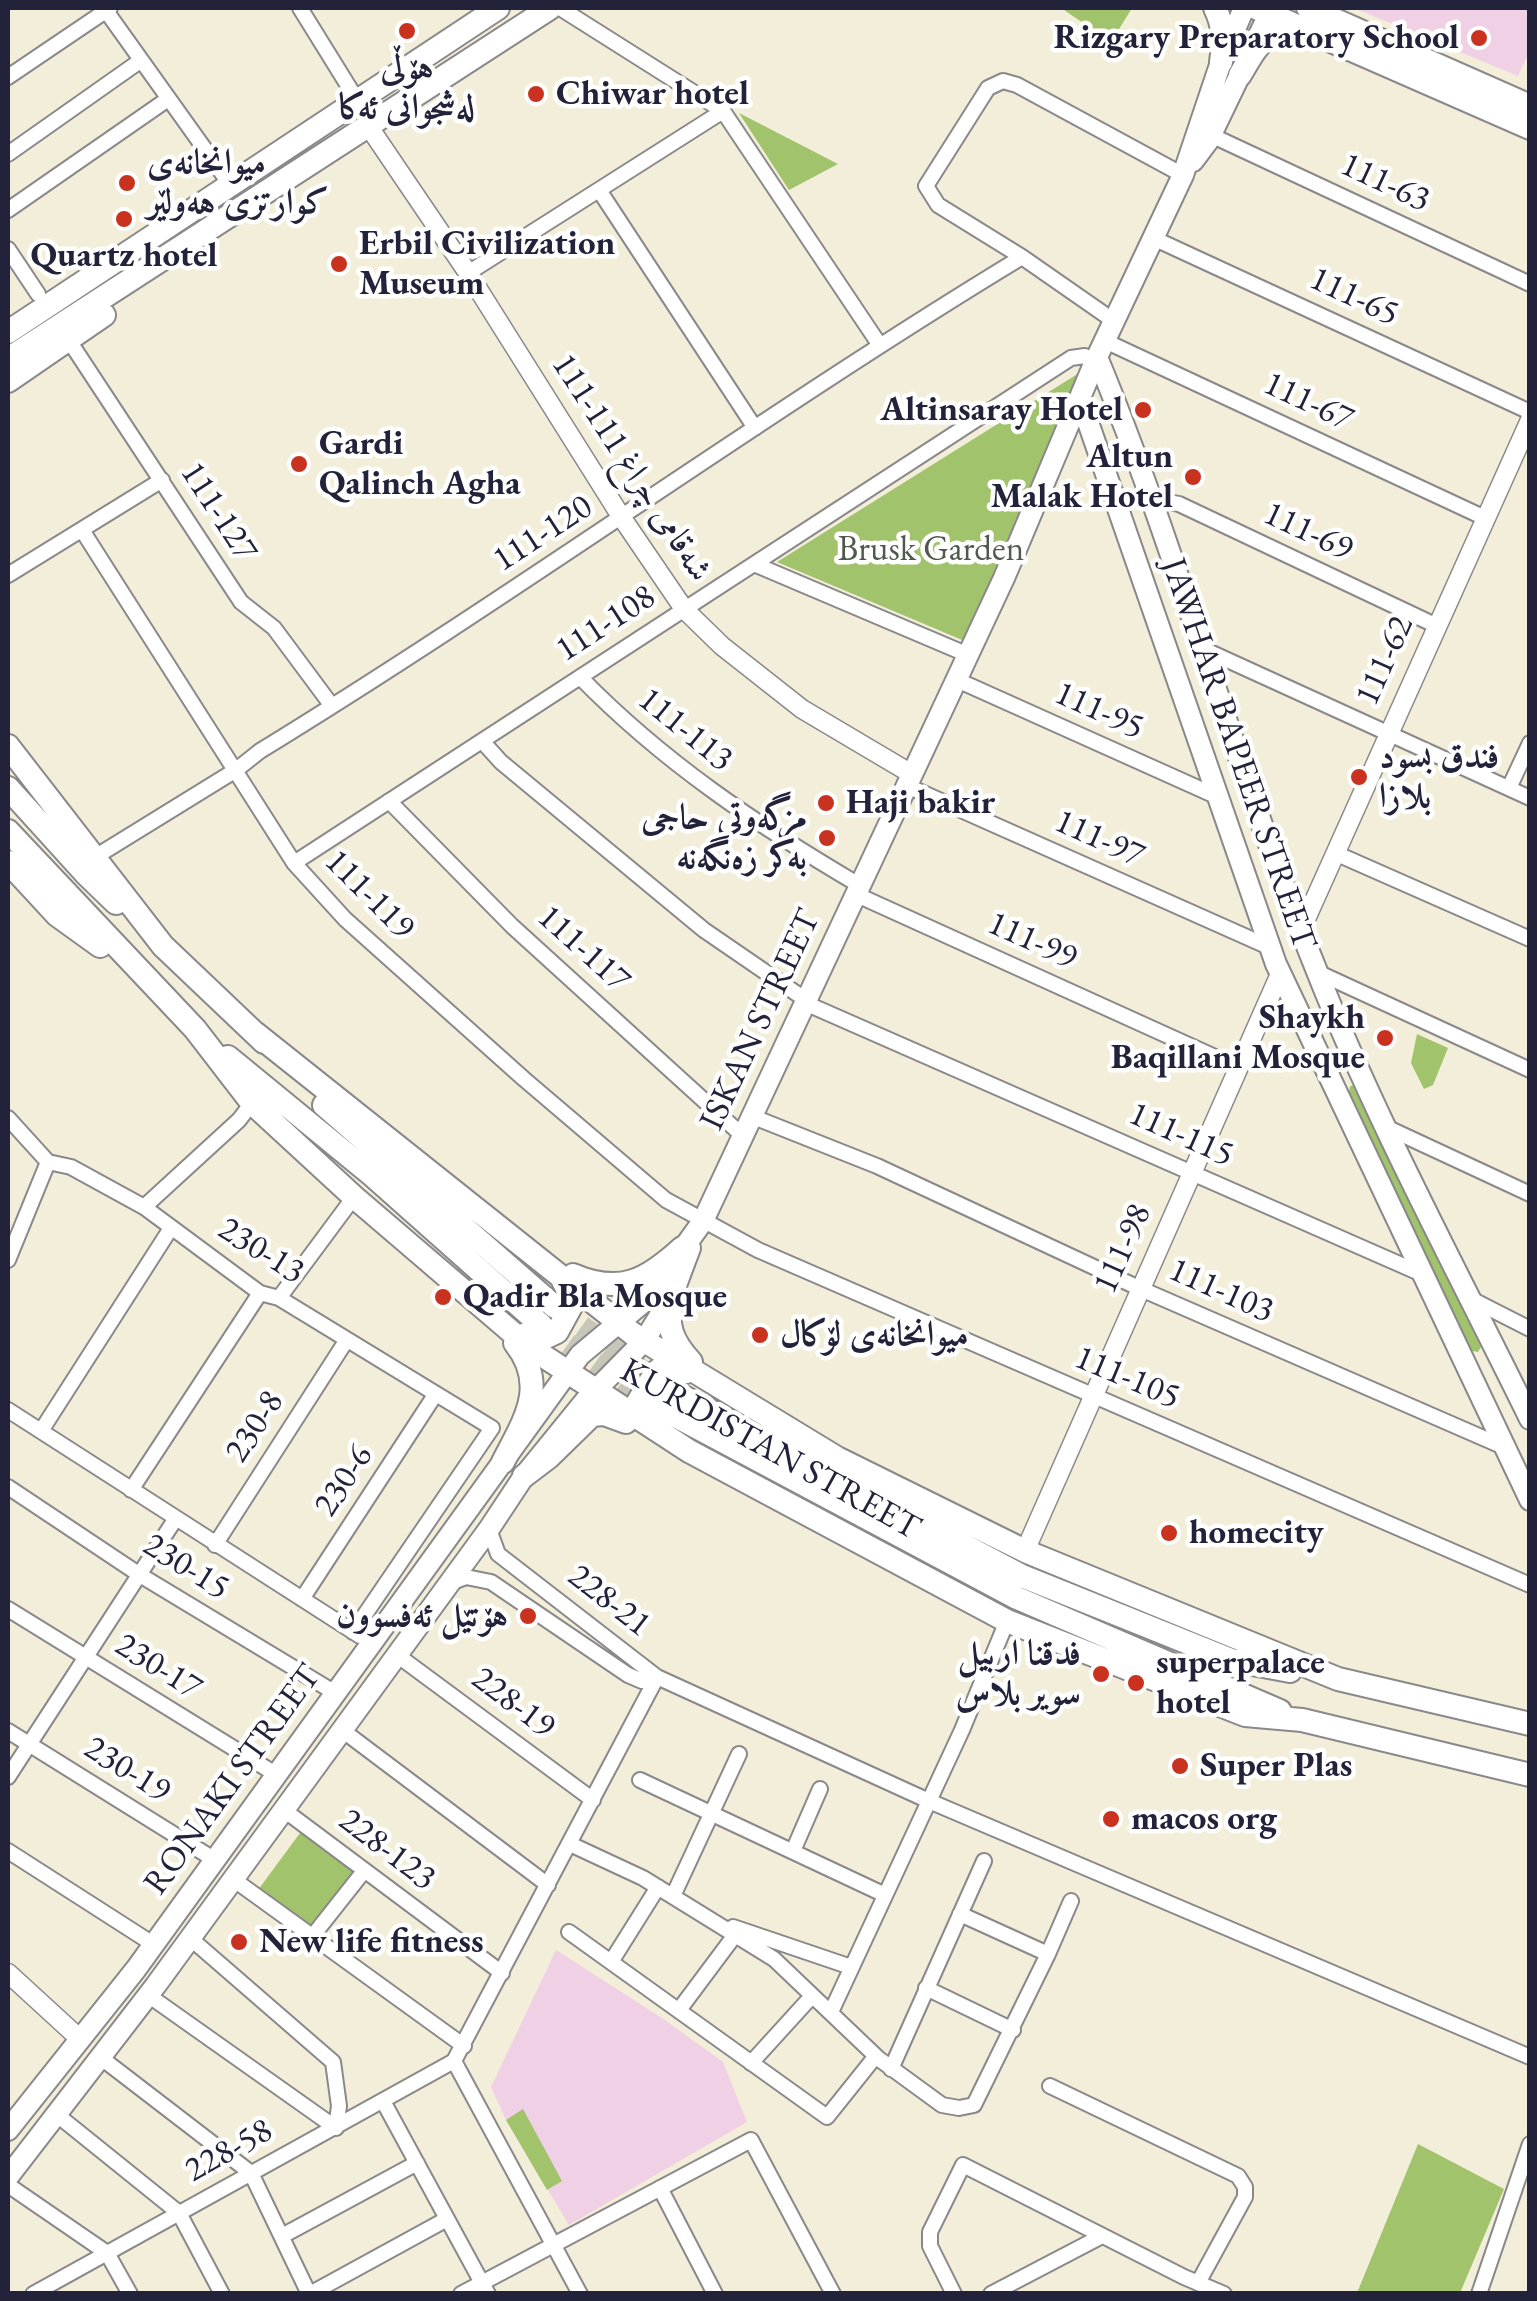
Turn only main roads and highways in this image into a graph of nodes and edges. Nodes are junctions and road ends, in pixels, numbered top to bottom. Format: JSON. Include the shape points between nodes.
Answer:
{"nodes":[{"id":1,"x":498,"y":8,"type":"edge"},
{"id":2,"x":550,"y":8,"type":"edge"},
{"id":3,"x":1215,"y":8,"type":"edge"},
{"id":4,"x":1244,"y":8,"type":"edge"},
{"id":5,"x":1308,"y":8,"type":"edge"},
{"id":6,"x":1320,"y":8,"type":"edge"},
{"id":7,"x":1266,"y":10,"type":"edge"},
{"id":8,"x":1346,"y":25,"type":"junction"},
{"id":9,"x":1320,"y":37,"type":"junction"},
{"id":10,"x":1231,"y":68,"type":"junction"},
{"id":11,"x":1529,"y":106,"type":"edge"},
{"id":12,"x":1530,"y":128,"type":"edge"},
{"id":13,"x":312,"y":163,"type":"junction"},
{"id":14,"x":229,"y":183,"type":"junction"},
{"id":15,"x":8,"y":314,"type":"edge"},
{"id":16,"x":8,"y":332,"type":"edge"},
{"id":17,"x":1098,"y":358,"type":"junction"},
{"id":18,"x":8,"y":359,"type":"edge"},
{"id":19,"x":8,"y":381,"type":"edge"},
{"id":20,"x":1081,"y":402,"type":"junction"},
{"id":21,"x":8,"y":746,"type":"edge"},
{"id":22,"x":8,"y":788,"type":"edge"},
{"id":23,"x":1264,"y":826,"type":"junction"},
{"id":24,"x":8,"y":832,"type":"edge"},
{"id":25,"x":1231,"y":835,"type":"junction"},
{"id":26,"x":8,"y":862,"type":"edge"},
{"id":27,"x":163,"y":946,"type":"junction"},
{"id":28,"x":140,"y":974,"type":"junction"},
{"id":29,"x":194,"y":1029,"type":"junction"},
{"id":30,"x":255,"y":1033,"type":"junction"},
{"id":31,"x":693,"y":1235,"type":"junction"},
{"id":32,"x":547,"y":1264,"type":"junction"},
{"id":33,"x":460,"y":1289,"type":"junction"},
{"id":34,"x":672,"y":1296,"type":"junction"},
{"id":35,"x":482,"y":1308,"type":"junction"},
{"id":36,"x":618,"y":1321,"type":"junction"},
{"id":37,"x":644,"y":1341,"type":"junction"},
{"id":38,"x":1502,"y":1364,"type":"junction"},
{"id":39,"x":568,"y":1372,"type":"junction"},
{"id":40,"x":1472,"y":1375,"type":"junction"},
{"id":41,"x":712,"y":1381,"type":"junction"},
{"id":42,"x":594,"y":1391,"type":"junction"},
{"id":43,"x":752,"y":1406,"type":"junction"},
{"id":44,"x":1530,"y":1419,"type":"edge"},
{"id":45,"x":688,"y":1451,"type":"junction"},
{"id":46,"x":503,"y":1462,"type":"junction"},
{"id":47,"x":524,"y":1476,"type":"junction"},
{"id":48,"x":1530,"y":1500,"type":"edge"},
{"id":49,"x":1338,"y":1679,"type":"junction"},
{"id":50,"x":1302,"y":1720,"type":"junction"},
{"id":51,"x":1530,"y":1724,"type":"edge"},
{"id":52,"x":1530,"y":1775,"type":"edge"},
{"id":53,"x":136,"y":1968,"type":"junction"},
{"id":54,"x":152,"y":1990,"type":"junction"},
{"id":55,"x":8,"y":2130,"type":"edge"},
{"id":56,"x":8,"y":2177,"type":"edge"}],
"edges":[{"from":1,"to":14,"type":"main road"},
{"from":2,"to":13,"type":"main road"},
{"from":3,"to":10,"type":"main road"},
{"from":4,"to":10,"type":"main road"},
{"from":5,"to":8,"type":"main road"},
{"from":6,"to":8,"type":"main road"},
{"from":7,"to":9,"type":"main road"},
{"from":7,"to":10,"type":"main road"},
{"from":8,"to":11,"type":"main road"},
{"from":9,"to":10,"type":"main road","via":[[1268,36]]},
{"from":9,"to":12,"type":"main road"},
{"from":10,"to":17,"type":"main road","name":"ISKAN STREET"},
{"from":13,"to":18,"type":"main road"},
{"from":13,"to":19,"type":"main road","via":[[226,233]]},
{"from":14,"to":15,"type":"main road"},
{"from":14,"to":16,"type":"main road"},
{"from":17,"to":20,"type":"main road","name":"ISKAN STREET"},
{"from":17,"to":23,"type":"main road","name":"JAWHAR BAPEER STREET"},
{"from":20,"to":25,"type":"main road","name":"JAWHAR BAPEER STREET"},
{"from":20,"to":31,"type":"main road","name":"ISKAN STREET"},
{"from":21,"to":27,"type":"main road","name":"KURDISTAN STREET"},
{"from":22,"to":27,"type":"main road","name":"KURDISTAN STREET"},
{"from":23,"to":25,"type":"main road"},
{"from":23,"to":38,"type":"main road","name":"JAWHAR BAPEER STREET","via":[[1317,972]]},
{"from":24,"to":28,"type":"main road","name":"KURDISTAN STREET"},
{"from":25,"to":40,"type":"main road","name":"JAWHAR BAPEER STREET","via":[[1280,974]]},
{"from":26,"to":28,"type":"main road","name":"KURDISTAN STREET","via":[[56,915]]},
{"from":27,"to":30,"type":"main road","name":"KURDISTAN STREET"},
{"from":28,"to":29,"type":"main road","name":"KURDISTAN STREET"},
{"from":29,"to":30,"type":"main road","name":"KURDISTAN STREET","via":[[548,1316]]},
{"from":29,"to":33,"type":"main road","name":"KURDISTAN STREET","via":[[252,1103]]},
{"from":30,"to":32,"type":"main road","name":"KURDISTAN STREET"},
{"from":31,"to":32,"type":"main road","via":[[657,1270],[616,1286]]},
{"from":31,"to":34,"type":"main road","name":"ISKAN STREET"},
{"from":31,"to":36,"type":"main road","name":"ISKAN STREET","via":[[648,1299]]},
{"from":32,"to":33,"type":"main road","via":[[574,1301],[557,1332],[546,1338],[530,1336]]},
{"from":32,"to":36,"type":"main road","name":"KURDISTAN STREET"},
{"from":33,"to":35,"type":"main road","name":"KURDISTAN STREET"},
{"from":34,"to":37,"type":"main road","name":"ISKAN STREET"},
{"from":34,"to":41,"type":"main road","via":[[672,1337]]},
{"from":35,"to":39,"type":"main road","name":"KURDISTAN STREET"},
{"from":35,"to":46,"type":"main road","via":[[521,1352],[532,1376],[524,1420]]},
{"from":36,"to":37,"type":"main road","name":"KURDISTAN STREET"},
{"from":36,"to":39,"type":"main road","name":"ISKAN STREET"},
{"from":37,"to":41,"type":"main road","name":"KURDISTAN STREET"},
{"from":37,"to":42,"type":"main road","name":"ISKAN STREET"},
{"from":38,"to":40,"type":"main road"},
{"from":38,"to":44,"type":"main road","name":"JAWHAR BAPEER STREET"},
{"from":39,"to":42,"type":"main road","name":"KURDISTAN STREET"},
{"from":39,"to":46,"type":"main road","name":"RONAKI STREET"},
{"from":40,"to":48,"type":"main road","name":"JAWHAR BAPEER STREET"},
{"from":41,"to":43,"type":"main road","name":"KURDISTAN STREET"},
{"from":42,"to":45,"type":"main road","name":"KURDISTAN STREET"},
{"from":42,"to":47,"type":"main road","name":"RONAKI STREET"},
{"from":43,"to":45,"type":"main road","via":[[662,1366],[639,1400],[640,1410]]},
{"from":43,"to":49,"type":"main road","name":"KURDISTAN STREET","via":[[837,1458],[1025,1551]]},
{"from":45,"to":47,"type":"main road","via":[[598,1414]]},
{"from":45,"to":50,"type":"main road","name":"KURDISTAN STREET","via":[[1007,1621],[1244,1715]]},
{"from":46,"to":53,"type":"main road","name":"RONAKI STREET"},
{"from":47,"to":54,"type":"main road","name":"RONAKI STREET"},
{"from":49,"to":50,"type":"main road","name":"KURDISTAN STREET","via":[[1231,1660],[1022,1576],[660,1396],[1017,1598]]},
{"from":49,"to":51,"type":"main road","name":"KURDISTAN STREET"},
{"from":50,"to":52,"type":"main road","name":"KURDISTAN STREET"},
{"from":53,"to":54,"type":"main road"},
{"from":53,"to":55,"type":"main road","name":"RONAKI STREET"},
{"from":54,"to":56,"type":"main road","name":"RONAKI STREET"}]}
